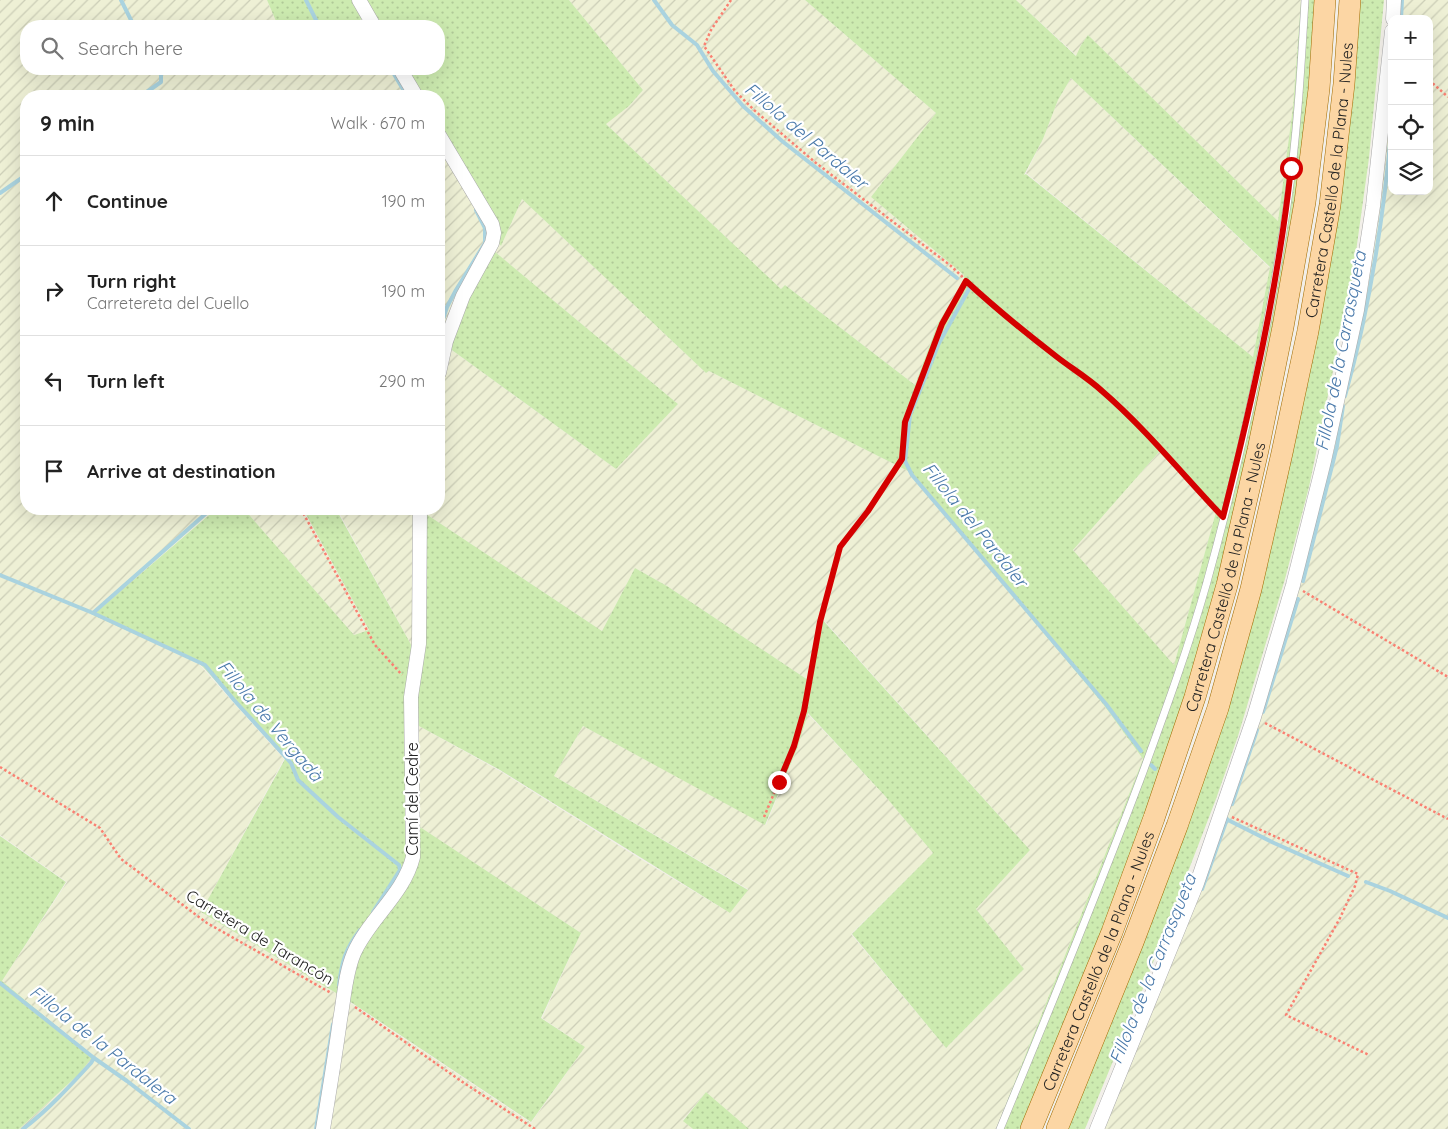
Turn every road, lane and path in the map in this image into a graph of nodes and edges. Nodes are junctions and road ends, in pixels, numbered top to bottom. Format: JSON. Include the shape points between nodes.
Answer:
{"nodes":[{"id":1,"x":359,"y":0,"type":"edge"},
{"id":2,"x":731,"y":0,"type":"edge"},
{"id":3,"x":1305,"y":0,"type":"edge"},
{"id":4,"x":1325,"y":0,"type":"edge"},
{"id":5,"x":1350,"y":0,"type":"edge"},
{"id":6,"x":1394,"y":0,"type":"edge"},
{"id":7,"x":1393,"y":15,"type":"edge"},
{"id":8,"x":371,"y":20,"type":"edge"},
{"id":9,"x":1389,"y":60,"type":"edge"},
{"id":10,"x":404,"y":75,"type":"edge"},
{"id":11,"x":1433,"y":84,"type":"edge"},
{"id":12,"x":412,"y":90,"type":"edge"},
{"id":13,"x":1448,"y":97,"type":"edge"},
{"id":14,"x":445,"y":145,"type":"edge"},
{"id":15,"x":966,"y":281,"type":"junction"},
{"id":16,"x":445,"y":346,"type":"edge"},
{"id":17,"x":304,"y":515,"type":"edge"},
{"id":18,"x":420,"y":515,"type":"edge"},
{"id":19,"x":1223,"y":517,"type":"junction"},
{"id":20,"x":1293,"y":585,"type":"junction"},
{"id":21,"x":1448,"y":677,"type":"edge"},
{"id":22,"x":412,"y":688,"type":"junction"},
{"id":23,"x":1254,"y":717,"type":"junction"},
{"id":24,"x":0,"y":767,"type":"edge"},
{"id":25,"x":1221,"y":812,"type":"junction"},
{"id":26,"x":764,"y":817,"type":"dead end"},
{"id":27,"x":1448,"y":819,"type":"edge"},
{"id":28,"x":343,"y":1000,"type":"junction"},
{"id":29,"x":1369,"y":1055,"type":"dead end"},
{"id":30,"x":323,"y":1129,"type":"edge"},
{"id":31,"x":535,"y":1129,"type":"edge"},
{"id":32,"x":1000,"y":1129,"type":"edge"},
{"id":33,"x":1031,"y":1129,"type":"edge"},
{"id":34,"x":1057,"y":1129,"type":"edge"},
{"id":35,"x":1097,"y":1129,"type":"edge"}],
"edges":[{"from":1,"to":8,"type":"street"},
{"from":2,"to":15,"type":"path","via":[[710,30],[704,46],[735,91],[780,133]]},
{"from":3,"to":19,"type":"lane","via":[[1301,78],[1286,213],[1267,326]]},
{"from":4,"to":33,"type":"main road","name":"Carretera Castelló de la Plana - Nules","via":[[1319,89],[1305,202],[1262,431],[1227,585],[1196,697],[1154,818],[1112,932]]},
{"from":5,"to":34,"type":"main road","name":"Carretera Castelló de la Plana - Nules","via":[[1330,205],[1308,331],[1251,590],[1218,708],[1177,826],[1134,942]]},
{"from":6,"to":7,"type":"street"},
{"from":9,"to":20,"type":"street","via":[[1374,206],[1358,310]]},
{"from":10,"to":12,"type":"street"},
{"from":11,"to":13,"type":"path"},
{"from":14,"to":16,"type":"street","via":[[492,224],[494,233],[492,244],[462,296]]},
{"from":15,"to":19,"type":"path","via":[[1101,389]]},
{"from":15,"to":26,"type":"path","via":[[942,324],[905,422],[902,459],[840,547],[820,622],[804,711],[794,746]]},
{"from":17,"to":22,"type":"path","via":[[375,645]]},
{"from":18,"to":22,"type":"street","name":"Camí del Cedre","via":[[419,644]]},
{"from":19,"to":32,"type":"lane","via":[[1207,583],[1172,691],[1085,923]]},
{"from":20,"to":21,"type":"path"},
{"from":20,"to":23,"type":"street"},
{"from":22,"to":28,"type":"street","name":"Camí del Cedre","via":[[413,857],[403,880],[354,953]]},
{"from":23,"to":25,"type":"street"},
{"from":23,"to":27,"type":"path"},
{"from":24,"to":28,"type":"path","name":"Carretera de Tarancón","via":[[100,828],[121,859],[208,923]]},
{"from":25,"to":29,"type":"path","via":[[1358,874],[1340,918],[1286,1015]]},
{"from":25,"to":35,"type":"street","via":[[1193,892]]},
{"from":28,"to":30,"type":"street","name":"Camí del Cedre"},
{"from":28,"to":31,"type":"path","name":"Carretera de Tarancón"}]}
